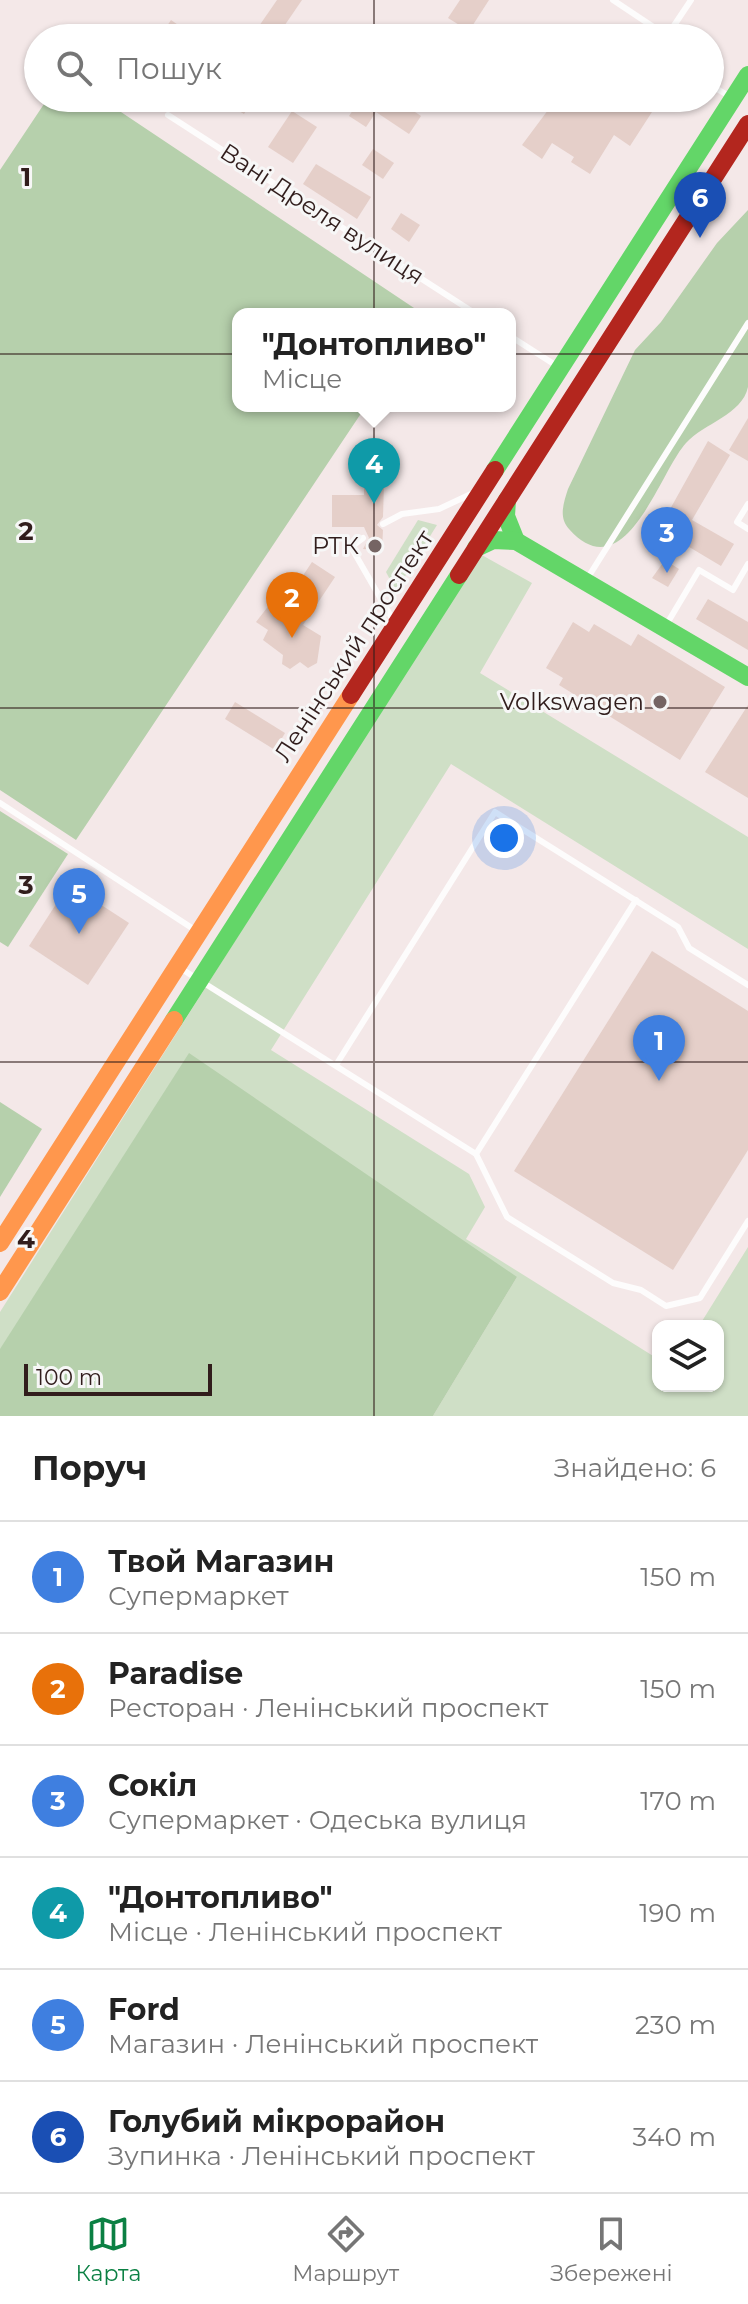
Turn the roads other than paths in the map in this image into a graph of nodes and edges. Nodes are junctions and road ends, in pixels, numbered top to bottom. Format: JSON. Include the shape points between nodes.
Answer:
{"nodes":[{"id":1,"x":613,"y":0,"type":"edge"},
{"id":2,"x":691,"y":0,"type":"edge"},
{"id":3,"x":649,"y":24,"type":"edge"},
{"id":4,"x":676,"y":24,"type":"edge"},
{"id":5,"x":748,"y":75,"type":"edge"},
{"id":6,"x":724,"y":93,"type":"edge"},
{"id":7,"x":733,"y":98,"type":"junction"},
{"id":8,"x":724,"y":112,"type":"edge"},
{"id":9,"x":724,"y":112,"type":"edge"},
{"id":10,"x":168,"y":115,"type":"dead end"},
{"id":11,"x":748,"y":124,"type":"edge"},
{"id":12,"x":467,"y":308,"type":"edge"},
{"id":13,"x":748,"y":323,"type":"edge"},
{"id":14,"x":516,"y":340,"type":"edge"},
{"id":15,"x":559,"y":368,"type":"junction"},
{"id":16,"x":539,"y":401,"type":"junction"},
{"id":17,"x":561,"y":415,"type":"junction"},
{"id":18,"x":484,"y":487,"type":"junction"},
{"id":19,"x":507,"y":500,"type":"junction"},
{"id":20,"x":748,"y":504,"type":"edge"},
{"id":21,"x":383,"y":524,"type":"dead end"},
{"id":22,"x":748,"y":529,"type":"edge"},
{"id":23,"x":363,"y":538,"type":"dead end"},
{"id":24,"x":516,"y":541,"type":"junction"},
{"id":25,"x":476,"y":548,"type":"junction"},
{"id":26,"x":748,"y":564,"type":"edge"},
{"id":27,"x":585,"y":582,"type":"junction"},
{"id":28,"x":396,"y":625,"type":"junction"},
{"id":29,"x":665,"y":627,"type":"junction"},
{"id":30,"x":748,"y":677,"type":"edge"},
{"id":31,"x":0,"y":803,"type":"edge"},
{"id":32,"x":636,"y":900,"type":"junction"},
{"id":33,"x":200,"y":933,"type":"junction"},
{"id":34,"x":178,"y":967,"type":"junction"},
{"id":35,"x":199,"y":979,"type":"junction"},
{"id":36,"x":748,"y":985,"type":"edge"},
{"id":37,"x":336,"y":1065,"type":"junction"},
{"id":38,"x":476,"y":1154,"type":"junction"},
{"id":39,"x":748,"y":1221,"type":"edge"},
{"id":40,"x":0,"y":1243,"type":"edge"},
{"id":41,"x":0,"y":1292,"type":"edge"}],
"edges":[{"from":1,"to":3,"type":"lane"},
{"from":2,"to":4,"type":"lane"},
{"from":5,"to":7,"type":"main road","name":"Ленінський проспект"},
{"from":6,"to":7,"type":"lane"},
{"from":7,"to":8,"type":"main road","name":"Ленінський проспект"},
{"from":9,"to":15,"type":"main road","name":"Ленінський проспект"},
{"from":10,"to":12,"type":"lane","name":"Вані Дреля вулиця"},
{"from":11,"to":17,"type":"main road","name":"Ленінський проспект"},
{"from":13,"to":27,"type":"lane"},
{"from":14,"to":15,"type":"lane"},
{"from":15,"to":16,"type":"main road","name":"Ленінський проспект"},
{"from":16,"to":17,"type":"main road"},
{"from":16,"to":18,"type":"main road","name":"Ленінський проспект"},
{"from":17,"to":19,"type":"main road","name":"Ленінський проспект"},
{"from":18,"to":21,"type":"lane","via":[[439,509],[402,514]]},
{"from":18,"to":28,"type":"main road","name":"Ленінський проспект"},
{"from":19,"to":24,"type":"main road","via":[[506,516]]},
{"from":19,"to":25,"type":"main road","name":"Ленінський проспект"},
{"from":20,"to":22,"type":"lane","via":[[737,522]]},
{"from":23,"to":28,"type":"lane","via":[[351,547]]},
{"from":24,"to":25,"type":"main road","via":[[493,540]]},
{"from":24,"to":27,"type":"main road"},
{"from":25,"to":35,"type":"main road","name":"Ленінський проспект"},
{"from":26,"to":29,"type":"lane","via":[[733,590],[699,570]]},
{"from":27,"to":29,"type":"main road"},
{"from":28,"to":33,"type":"main road","name":"Ленінський проспект"},
{"from":29,"to":30,"type":"main road"},
{"from":31,"to":33,"type":"lane"},
{"from":32,"to":36,"type":"lane","via":[[678,927],[689,948]]},
{"from":32,"to":37,"type":"lane","via":[[495,812]]},
{"from":32,"to":38,"type":"lane"},
{"from":33,"to":34,"type":"main road","name":"Ленінський проспект"},
{"from":34,"to":35,"type":"lane"},
{"from":34,"to":40,"type":"main road","name":"Ленінський проспект"},
{"from":35,"to":37,"type":"lane"},
{"from":35,"to":41,"type":"main road","name":"Ленінський проспект"},
{"from":37,"to":38,"type":"lane"},
{"from":38,"to":39,"type":"lane","via":[[507,1217],[613,1283],[641,1290],[666,1306],[700,1298]]}]}
